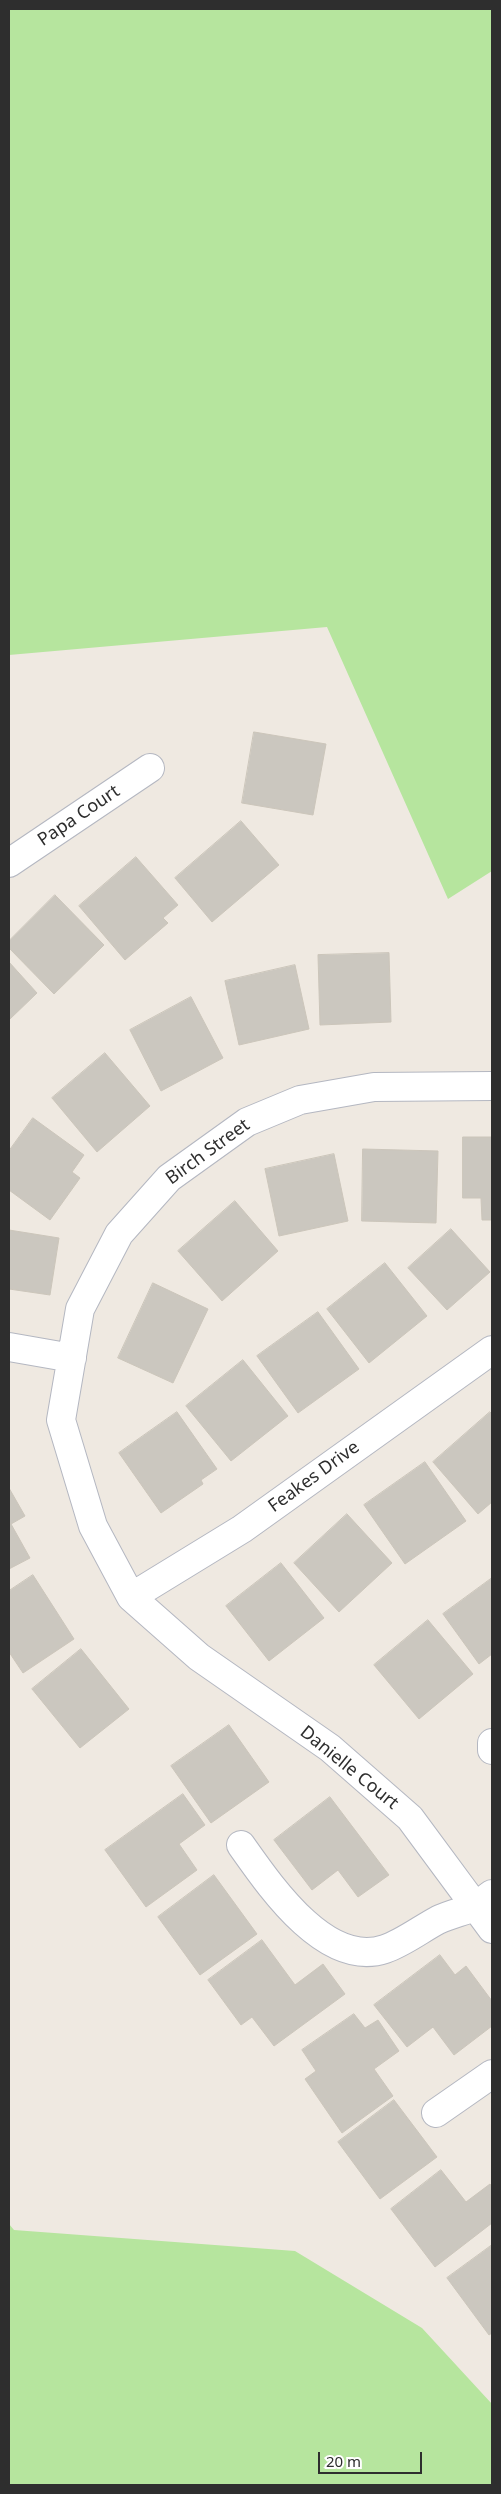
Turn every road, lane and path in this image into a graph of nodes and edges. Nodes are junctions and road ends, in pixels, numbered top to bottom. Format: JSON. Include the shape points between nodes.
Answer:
{"nodes":[{"id":1,"x":150,"y":768,"type":"dead end"},
{"id":2,"x":9,"y":863,"type":"edge"},
{"id":3,"x":492,"y":1086,"type":"edge"},
{"id":4,"x":9,"y":1347,"type":"edge"},
{"id":5,"x":492,"y":1350,"type":"edge"},
{"id":6,"x":72,"y":1358,"type":"junction"},
{"id":7,"x":132,"y":1597,"type":"junction"},
{"id":8,"x":492,"y":1743,"type":"edge"},
{"id":9,"x":492,"y":1750,"type":"edge"},
{"id":10,"x":241,"y":1845,"type":"dead end"},
{"id":11,"x":483,"y":1900,"type":"edge"},
{"id":12,"x":492,"y":1929,"type":"edge"},
{"id":13,"x":492,"y":2074,"type":"edge"},
{"id":14,"x":436,"y":2113,"type":"dead end"}],
"edges":[{"from":1,"to":2,"type":"street","name":"Papa Court"},
{"from":3,"to":6,"type":"street","name":"Birch Street","via":[[374,1088],[300,1100],[247,1122],[169,1178],[119,1234],[80,1309]]},
{"from":4,"to":6,"type":"street"},
{"from":5,"to":7,"type":"street","name":"Feakes Drive","via":[[242,1529]]},
{"from":6,"to":7,"type":"street","name":"Birch Street","via":[[61,1420],[93,1526]]},
{"from":7,"to":11,"type":"street","name":"Danielle Court","via":[[199,1657],[330,1748],[410,1818]]},
{"from":8,"to":9,"type":"street"},
{"from":10,"to":11,"type":"street","via":[[276,1893],[307,1924],[334,1944],[358,1954],[385,1950],[448,1915]]},
{"from":11,"to":12,"type":"street","name":"Danielle Court"},
{"from":13,"to":14,"type":"street"}]}
